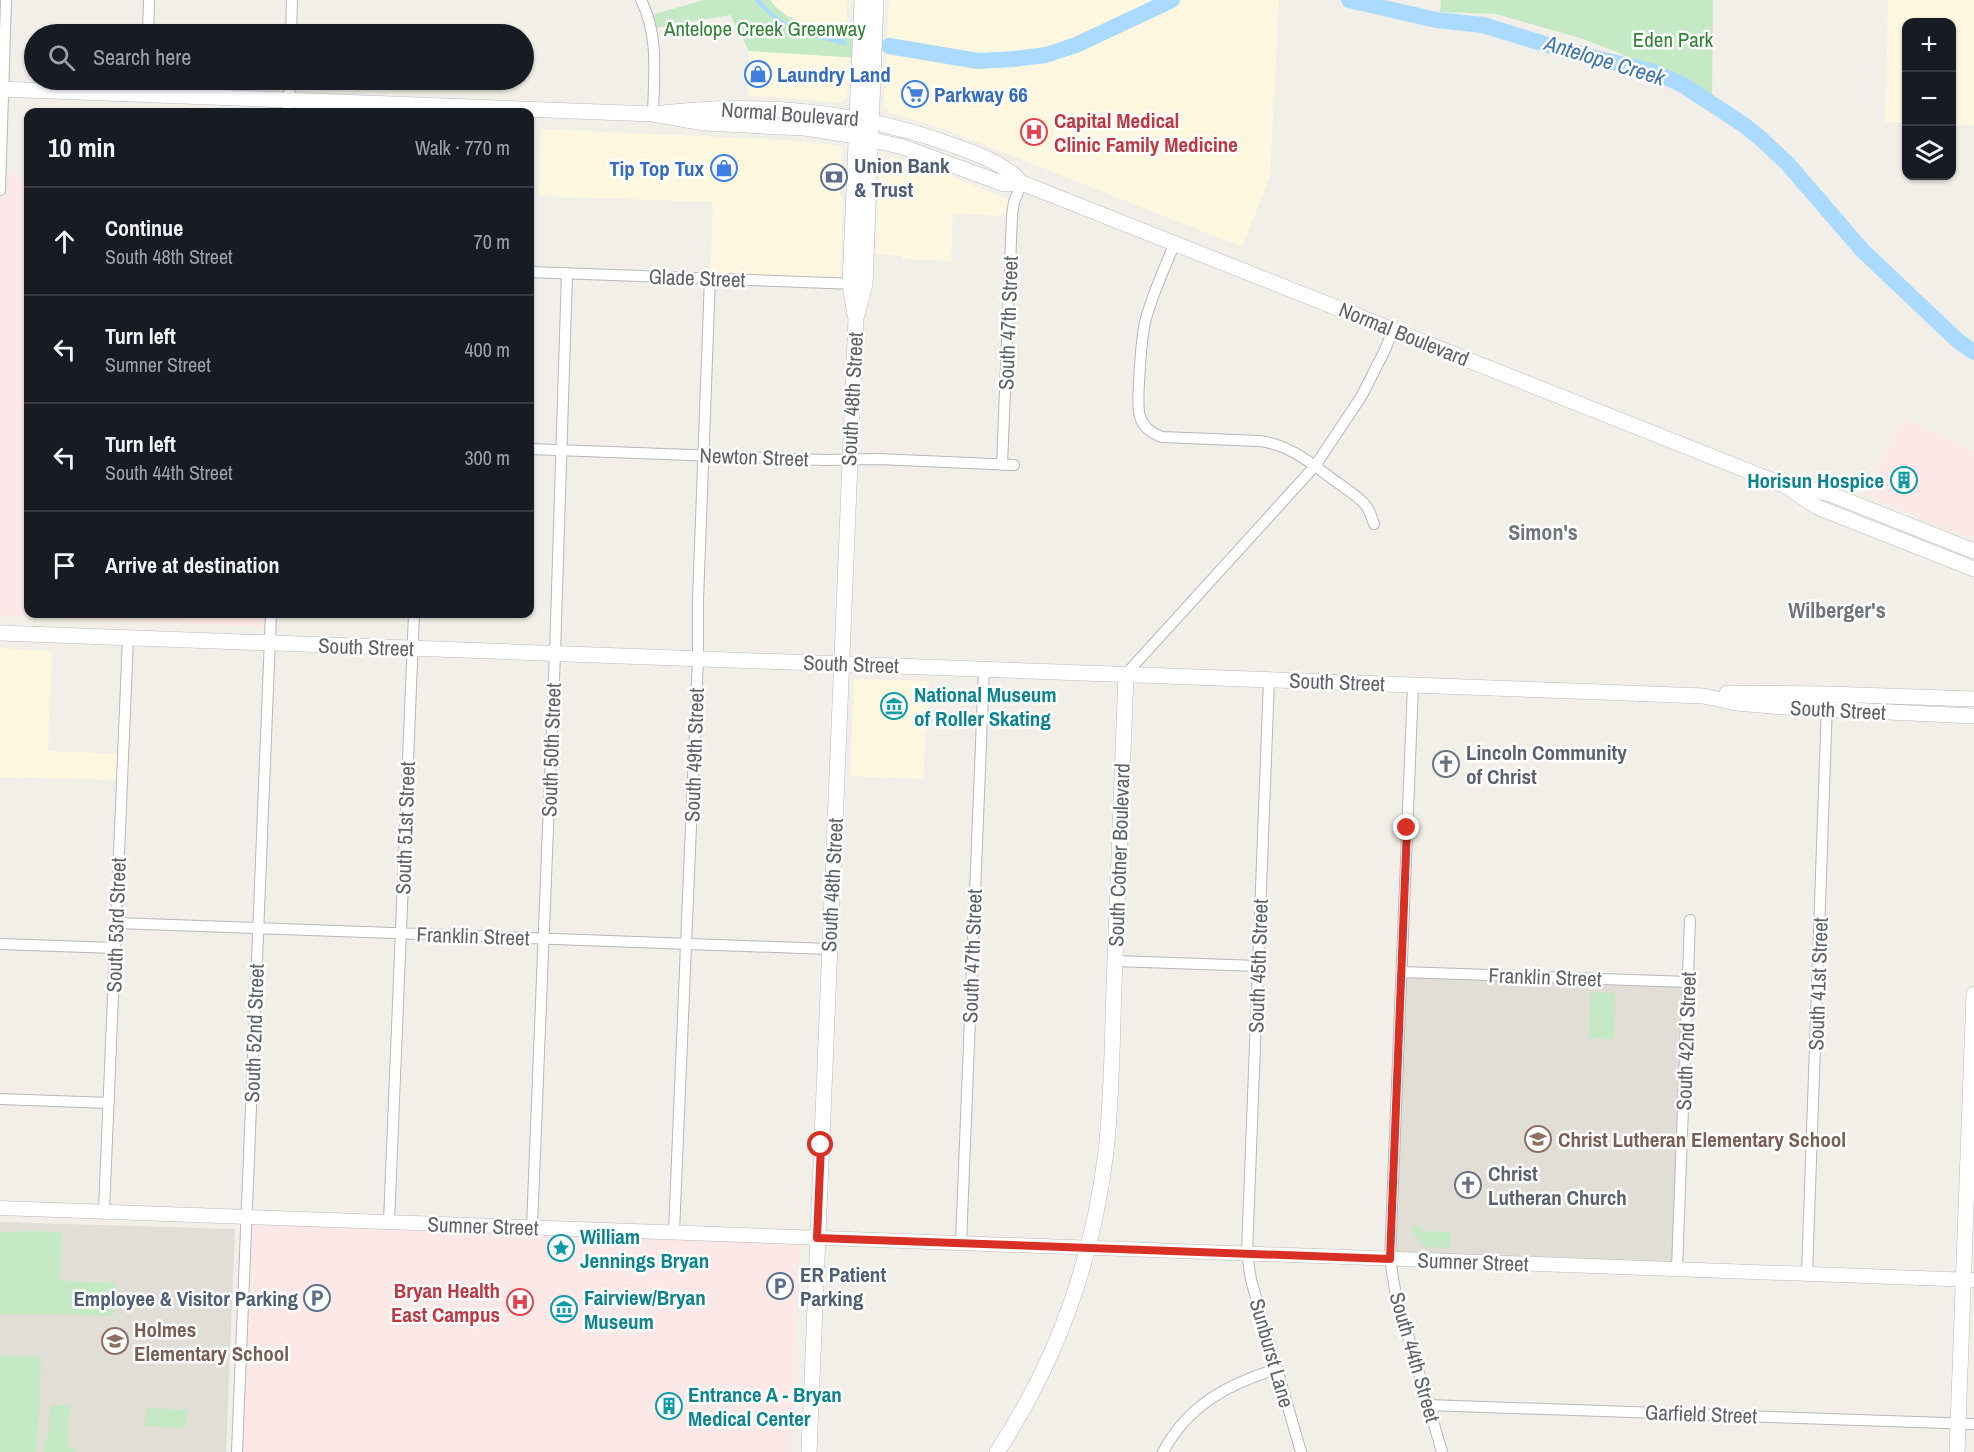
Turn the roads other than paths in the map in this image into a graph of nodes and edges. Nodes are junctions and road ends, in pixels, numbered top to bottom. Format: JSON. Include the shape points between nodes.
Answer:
{"nodes":[{"id":1,"x":6,"y":0,"type":"edge"},
{"id":2,"x":149,"y":0,"type":"edge"},
{"id":3,"x":292,"y":0,"type":"edge"},
{"id":4,"x":641,"y":0,"type":"edge"},
{"id":5,"x":862,"y":0,"type":"edge"},
{"id":6,"x":876,"y":0,"type":"edge"},
{"id":7,"x":148,"y":24,"type":"edge"},
{"id":8,"x":291,"y":24,"type":"edge"},
{"id":9,"x":1,"y":89,"type":"edge"},
{"id":10,"x":24,"y":89,"type":"edge"},
{"id":11,"x":169,"y":90,"type":"edge"},
{"id":12,"x":290,"y":90,"type":"edge"},
{"id":13,"x":289,"y":106,"type":"edge"},
{"id":14,"x":380,"y":108,"type":"edge"},
{"id":15,"x":534,"y":111,"type":"edge"},
{"id":16,"x":653,"y":114,"type":"junction"},
{"id":17,"x":864,"y":119,"type":"junction"},
{"id":18,"x":863,"y":137,"type":"junction"},
{"id":19,"x":1022,"y":183,"type":"junction"},
{"id":20,"x":0,"y":190,"type":"edge"},
{"id":21,"x":1174,"y":243,"type":"junction"},
{"id":22,"x":534,"y":272,"type":"edge"},
{"id":23,"x":567,"y":273,"type":"junction"},
{"id":24,"x":710,"y":278,"type":"junction"},
{"id":25,"x":858,"y":284,"type":"junction"},
{"id":26,"x":1393,"y":330,"type":"junction"},
{"id":27,"x":534,"y":449,"type":"edge"},
{"id":28,"x":561,"y":450,"type":"junction"},
{"id":29,"x":703,"y":456,"type":"junction"},
{"id":30,"x":849,"y":460,"type":"junction"},
{"id":31,"x":1002,"y":465,"type":"junction"},
{"id":32,"x":1014,"y":465,"type":"dead end"},
{"id":33,"x":1315,"y":466,"type":"junction"},
{"id":34,"x":1786,"y":486,"type":"junction"},
{"id":35,"x":1374,"y":524,"type":"dead end"},
{"id":36,"x":1974,"y":551,"type":"edge"},
{"id":37,"x":1974,"y":569,"type":"edge"},
{"id":38,"x":271,"y":618,"type":"edge"},
{"id":39,"x":414,"y":618,"type":"edge"},
{"id":40,"x":0,"y":633,"type":"edge"},
{"id":41,"x":128,"y":638,"type":"junction"},
{"id":42,"x":270,"y":643,"type":"junction"},
{"id":43,"x":413,"y":648,"type":"junction"},
{"id":44,"x":555,"y":654,"type":"junction"},
{"id":45,"x":698,"y":659,"type":"junction"},
{"id":46,"x":841,"y":664,"type":"junction"},
{"id":47,"x":984,"y":669,"type":"junction"},
{"id":48,"x":1126,"y":674,"type":"junction"},
{"id":49,"x":1269,"y":680,"type":"junction"},
{"id":50,"x":1413,"y":685,"type":"junction"},
{"id":51,"x":1828,"y":694,"type":"junction"},
{"id":52,"x":1703,"y":696,"type":"junction"},
{"id":53,"x":1974,"y":699,"type":"edge"},
{"id":54,"x":1827,"y":710,"type":"junction"},
{"id":55,"x":1974,"y":716,"type":"edge"},
{"id":56,"x":1690,"y":920,"type":"dead end"},
{"id":57,"x":116,"y":923,"type":"junction"},
{"id":58,"x":258,"y":928,"type":"junction"},
{"id":59,"x":401,"y":933,"type":"junction"},
{"id":60,"x":544,"y":939,"type":"junction"},
{"id":61,"x":0,"y":944,"type":"edge"},
{"id":62,"x":686,"y":944,"type":"junction"},
{"id":63,"x":115,"y":948,"type":"junction"},
{"id":64,"x":829,"y":949,"type":"junction"},
{"id":65,"x":1115,"y":961,"type":"junction"},
{"id":66,"x":1258,"y":966,"type":"junction"},
{"id":67,"x":1402,"y":972,"type":"junction"},
{"id":68,"x":1688,"y":982,"type":"junction"},
{"id":69,"x":1974,"y":994,"type":"edge"},
{"id":70,"x":0,"y":1099,"type":"edge"},
{"id":71,"x":108,"y":1103,"type":"junction"},
{"id":72,"x":0,"y":1208,"type":"edge"},
{"id":73,"x":104,"y":1211,"type":"junction"},
{"id":74,"x":247,"y":1217,"type":"junction"},
{"id":75,"x":389,"y":1222,"type":"junction"},
{"id":76,"x":532,"y":1227,"type":"junction"},
{"id":77,"x":674,"y":1232,"type":"junction"},
{"id":78,"x":817,"y":1238,"type":"junction"},
{"id":79,"x":961,"y":1243,"type":"junction"},
{"id":80,"x":1088,"y":1248,"type":"junction"},
{"id":81,"x":1247,"y":1253,"type":"junction"},
{"id":82,"x":1390,"y":1259,"type":"junction"},
{"id":83,"x":1677,"y":1269,"type":"junction"},
{"id":84,"x":1807,"y":1274,"type":"junction"},
{"id":85,"x":1969,"y":1280,"type":"edge"},
{"id":86,"x":1277,"y":1369,"type":"junction"},
{"id":87,"x":1428,"y":1405,"type":"junction"},
{"id":88,"x":1958,"y":1424,"type":"junction"},
{"id":89,"x":1974,"y":1424,"type":"edge"},
{"id":90,"x":237,"y":1452,"type":"edge"},
{"id":91,"x":809,"y":1452,"type":"edge"},
{"id":92,"x":997,"y":1452,"type":"edge"},
{"id":93,"x":1163,"y":1452,"type":"edge"},
{"id":94,"x":1301,"y":1452,"type":"edge"},
{"id":95,"x":1442,"y":1452,"type":"edge"},
{"id":96,"x":1957,"y":1452,"type":"edge"}],
"edges":[{"from":1,"to":9,"type":"street"},
{"from":2,"to":7,"type":"street"},
{"from":3,"to":8,"type":"street"},
{"from":4,"to":16,"type":"street","via":[[654,47]]},
{"from":5,"to":17,"type":"main road","name":"South 48th Street"},
{"from":6,"to":17,"type":"main road","name":"South 48th Street"},
{"from":9,"to":10,"type":"main road","name":"Normal Boulevard"},
{"from":9,"to":20,"type":"street"},
{"from":11,"to":13,"type":"main road","name":"Normal Boulevard"},
{"from":12,"to":13,"type":"street"},
{"from":13,"to":14,"type":"main road","name":"Normal Boulevard"},
{"from":15,"to":16,"type":"main road","name":"Normal Boulevard"},
{"from":16,"to":17,"type":"main road","name":"Normal Boulevard","via":[[758,108]]},
{"from":16,"to":18,"type":"main road","name":"Normal Boulevard","via":[[704,123],[802,128]]},
{"from":17,"to":18,"type":"main road","name":"South 48th Street"},
{"from":17,"to":19,"type":"main road","name":"Normal Boulevard","via":[[936,139],[1002,165]]},
{"from":18,"to":19,"type":"main road","name":"Normal Boulevard","via":[[924,154],[1004,184]]},
{"from":18,"to":25,"type":"main road","name":"South 48th Street"},
{"from":19,"to":21,"type":"main road","name":"Normal Boulevard"},
{"from":19,"to":31,"type":"street","name":"South 47th Street","via":[[1012,216]]},
{"from":21,"to":26,"type":"main road","name":"Normal Boulevard"},
{"from":21,"to":33,"type":"street","via":[[1143,335],[1138,402],[1144,425],[1167,437],[1275,443]]},
{"from":22,"to":23,"type":"street","name":"Glade Street"},
{"from":23,"to":24,"type":"street","name":"Glade Street"},
{"from":23,"to":28,"type":"street","name":"South 50th Street"},
{"from":24,"to":25,"type":"street","name":"Glade Street"},
{"from":24,"to":29,"type":"street","name":"South 49th Street"},
{"from":25,"to":30,"type":"main road","name":"South 48th Street"},
{"from":26,"to":33,"type":"street","via":[[1359,400]]},
{"from":26,"to":34,"type":"main road","name":"Normal Boulevard"},
{"from":27,"to":28,"type":"street","name":"Newton Street"},
{"from":28,"to":29,"type":"street","name":"Newton Street"},
{"from":28,"to":44,"type":"street","name":"South 50th Street"},
{"from":29,"to":30,"type":"street","name":"Newton Street"},
{"from":29,"to":45,"type":"street","name":"South 49th Street"},
{"from":30,"to":31,"type":"street","name":"Newton Street"},
{"from":30,"to":46,"type":"main road","name":"South 48th Street"},
{"from":31,"to":32,"type":"street","name":"Newton Street"},
{"from":33,"to":35,"type":"street","via":[[1361,500]]},
{"from":33,"to":48,"type":"street"},
{"from":34,"to":36,"type":"main road","name":"Normal Boulevard","via":[[1830,494]]},
{"from":34,"to":37,"type":"main road","name":"Normal Boulevard","via":[[1817,507]]},
{"from":38,"to":42,"type":"street","name":"South 52nd Street"},
{"from":39,"to":43,"type":"street","name":"South 51st Street"},
{"from":40,"to":41,"type":"main road","name":"South Street"},
{"from":41,"to":42,"type":"main road","name":"South Street"},
{"from":41,"to":57,"type":"street","name":"South 53rd Street"},
{"from":42,"to":43,"type":"main road","name":"South Street"},
{"from":42,"to":58,"type":"street","name":"South 52nd Street"},
{"from":43,"to":44,"type":"main road","name":"South Street"},
{"from":43,"to":59,"type":"street","name":"South 51st Street"},
{"from":44,"to":45,"type":"main road","name":"South Street"},
{"from":44,"to":60,"type":"street","name":"South 50th Street"},
{"from":45,"to":46,"type":"main road","name":"South Street"},
{"from":45,"to":62,"type":"street","name":"South 49th Street"},
{"from":46,"to":47,"type":"main road","name":"South Street"},
{"from":46,"to":64,"type":"main road","name":"South 48th Street"},
{"from":47,"to":48,"type":"main road","name":"South Street"},
{"from":47,"to":79,"type":"street","name":"South 47th Street"},
{"from":48,"to":49,"type":"main road","name":"South Street"},
{"from":48,"to":65,"type":"main road","name":"South Cotner Boulevard"},
{"from":49,"to":50,"type":"main road","name":"South Street"},
{"from":49,"to":66,"type":"street","name":"South 45th Street"},
{"from":50,"to":52,"type":"main road","name":"South Street"},
{"from":50,"to":67,"type":"street","name":"South 44th Street"},
{"from":51,"to":52,"type":"main road","name":"South Street"},
{"from":51,"to":53,"type":"main road","name":"South Street"},
{"from":51,"to":54,"type":"street","name":"South 41st Street"},
{"from":52,"to":54,"type":"main road","name":"South Street","via":[[1737,703]]},
{"from":54,"to":55,"type":"main road","name":"South Street"},
{"from":54,"to":84,"type":"street","name":"South 41st Street"},
{"from":56,"to":68,"type":"street","name":"South 42nd Street"},
{"from":57,"to":58,"type":"street","name":"Franklin Street"},
{"from":57,"to":63,"type":"street","name":"South 53rd Street"},
{"from":58,"to":59,"type":"street","name":"Franklin Street"},
{"from":58,"to":74,"type":"street","name":"South 52nd Street"},
{"from":59,"to":60,"type":"street","name":"Franklin Street"},
{"from":59,"to":75,"type":"street","name":"South 51st Street"},
{"from":60,"to":62,"type":"street","name":"Franklin Street"},
{"from":60,"to":76,"type":"street","name":"South 50th Street"},
{"from":61,"to":63,"type":"street"},
{"from":62,"to":64,"type":"street","name":"Franklin Street"},
{"from":62,"to":77,"type":"street","name":"South 49th Street"},
{"from":63,"to":71,"type":"street","name":"South 53rd Street"},
{"from":64,"to":78,"type":"main road","name":"South 48th Street"},
{"from":65,"to":66,"type":"street"},
{"from":65,"to":80,"type":"main road","name":"South Cotner Boulevard","via":[[1107,1140]]},
{"from":66,"to":81,"type":"street","name":"South 45th Street"},
{"from":67,"to":68,"type":"street","name":"Franklin Street"},
{"from":67,"to":82,"type":"street","name":"South 44th Street"},
{"from":68,"to":83,"type":"street","name":"South 42nd Street"},
{"from":69,"to":85,"type":"main road"},
{"from":70,"to":71,"type":"street"},
{"from":71,"to":73,"type":"street","name":"South 53rd Street"},
{"from":72,"to":73,"type":"street","name":"Sumner Street"},
{"from":73,"to":74,"type":"street","name":"Sumner Street"},
{"from":74,"to":75,"type":"street","name":"Sumner Street"},
{"from":74,"to":90,"type":"street","name":"South 52nd Street"},
{"from":75,"to":76,"type":"street","name":"Sumner Street"},
{"from":76,"to":77,"type":"street","name":"Sumner Street"},
{"from":77,"to":78,"type":"street","name":"Sumner Street"},
{"from":78,"to":79,"type":"street","name":"Sumner Street"},
{"from":78,"to":91,"type":"main road","name":"South 48th Street"},
{"from":79,"to":80,"type":"street","name":"Sumner Street"},
{"from":80,"to":81,"type":"street","name":"Sumner Street"},
{"from":80,"to":92,"type":"main road","name":"South Cotner Boulevard","via":[[1058,1339]]},
{"from":81,"to":82,"type":"street","name":"Sumner Street"},
{"from":81,"to":86,"type":"street","name":"Sunburst Lane"},
{"from":82,"to":83,"type":"street","name":"Sumner Street"},
{"from":82,"to":87,"type":"street","name":"South 44th Street"},
{"from":83,"to":84,"type":"street","name":"Sumner Street"},
{"from":84,"to":85,"type":"street","name":"Sumner Street"},
{"from":85,"to":88,"type":"main road"},
{"from":86,"to":93,"type":"street","via":[[1214,1395],[1187,1418]]},
{"from":86,"to":94,"type":"street","name":"Sunburst Lane"},
{"from":87,"to":88,"type":"street","name":"Garfield Street"},
{"from":87,"to":95,"type":"street","name":"South 44th Street"},
{"from":88,"to":89,"type":"street","name":"Garfield Street"},
{"from":88,"to":96,"type":"main road"}]}
